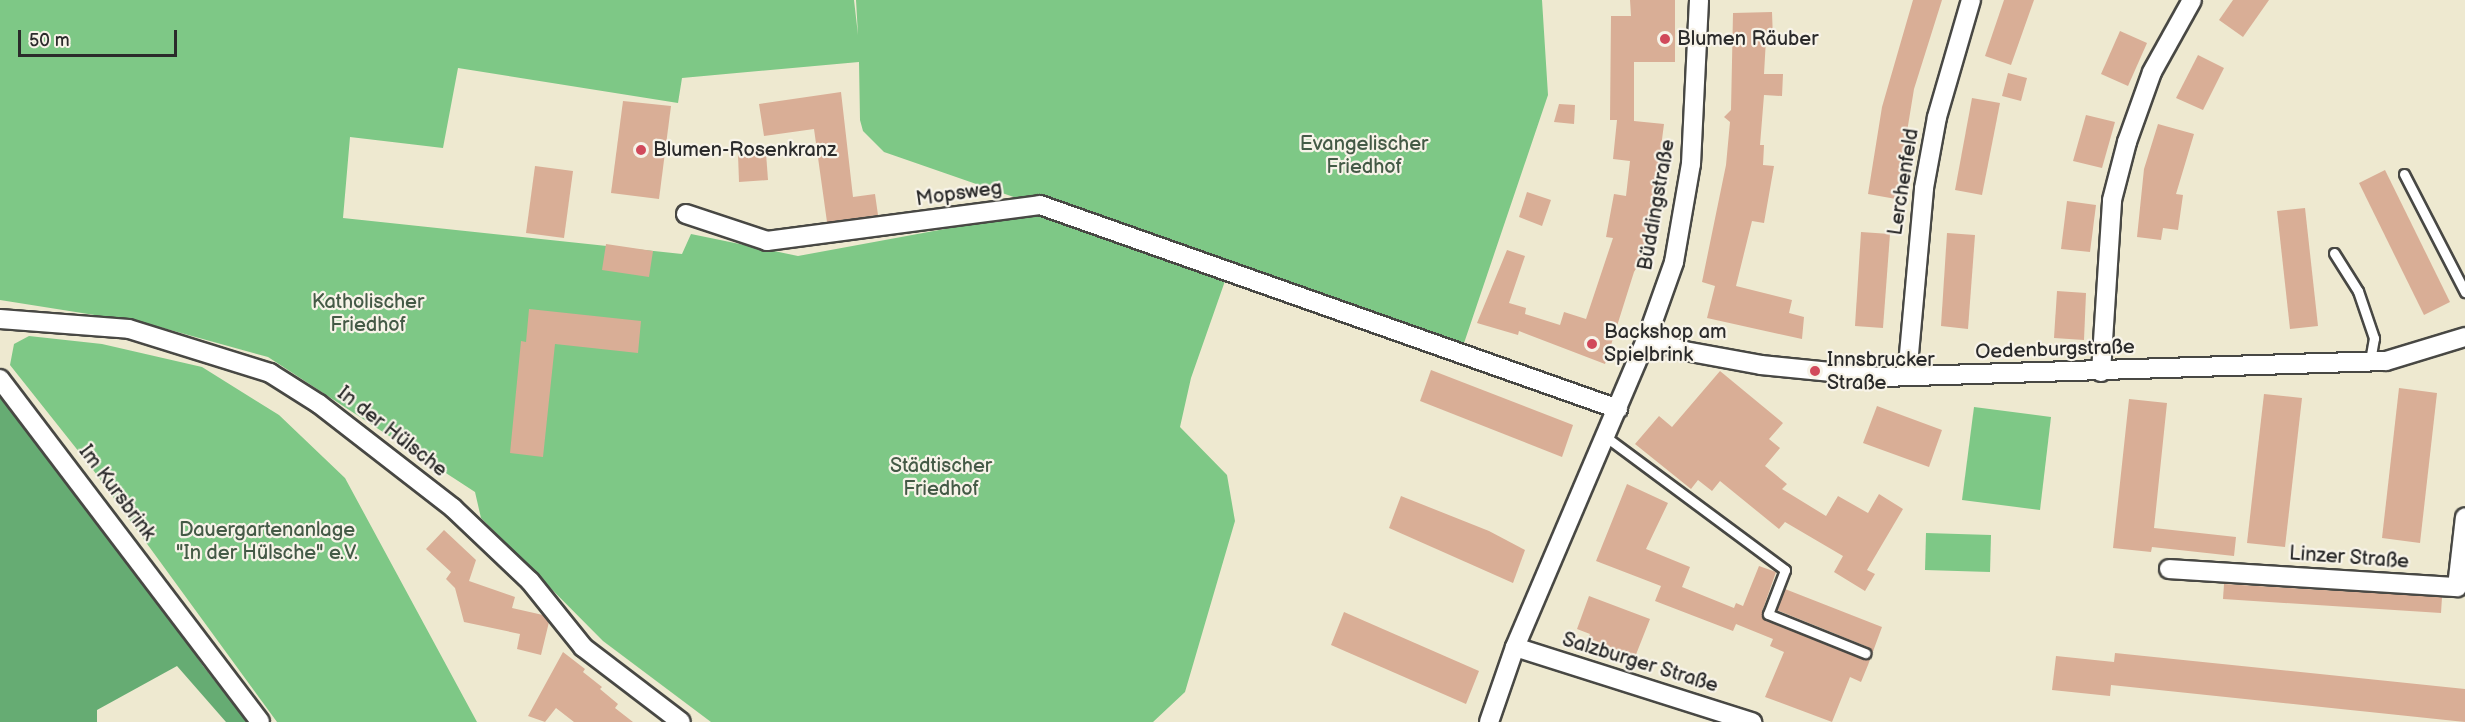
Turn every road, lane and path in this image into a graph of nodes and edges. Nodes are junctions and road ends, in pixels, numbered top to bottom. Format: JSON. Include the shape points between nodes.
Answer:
{"nodes":[{"id":1,"x":1699,"y":0,"type":"edge"},
{"id":2,"x":1971,"y":0,"type":"edge"},
{"id":3,"x":2192,"y":0,"type":"edge"},
{"id":4,"x":2404,"y":174,"type":"dead end"},
{"id":5,"x":686,"y":214,"type":"dead end"},
{"id":6,"x":2334,"y":252,"type":"dead end"},
{"id":7,"x":2465,"y":292,"type":"edge"},
{"id":8,"x":3,"y":324,"type":"edge"},
{"id":9,"x":2465,"y":337,"type":"edge"},
{"id":10,"x":1647,"y":338,"type":"junction"},
{"id":11,"x":2370,"y":361,"type":"junction"},
{"id":12,"x":2101,"y":372,"type":"junction"},
{"id":13,"x":1907,"y":376,"type":"junction"},
{"id":14,"x":0,"y":380,"type":"edge"},
{"id":15,"x":1618,"y":408,"type":"junction"},
{"id":16,"x":1606,"y":438,"type":"junction"},
{"id":17,"x":2465,"y":517,"type":"edge"},
{"id":18,"x":2169,"y":569,"type":"dead end"},
{"id":19,"x":1515,"y":647,"type":"junction"},
{"id":20,"x":1865,"y":653,"type":"dead end"},
{"id":21,"x":260,"y":722,"type":"edge"},
{"id":22,"x":681,"y":722,"type":"edge"},
{"id":23,"x":1489,"y":722,"type":"edge"},
{"id":24,"x":1752,"y":722,"type":"edge"}],
"edges":[{"from":1,"to":10,"type":"street","name":"Büddingstraße","via":[[1691,164],[1674,262]]},
{"from":2,"to":13,"type":"street","name":"Lerchenfeld","via":[[1937,117],[1924,188]]},
{"from":3,"to":12,"type":"street","via":[[2152,72],[2112,200]]},
{"from":4,"to":7,"type":"lane"},
{"from":5,"to":15,"type":"street","name":"Mopsweg","via":[[767,241],[1040,205]]},
{"from":6,"to":11,"type":"lane","via":[[2361,300],[2374,338]]},
{"from":8,"to":22,"type":"street","name":"In der Hülsche","via":[[129,329],[270,373],[319,404],[453,508],[531,581],[583,647]]},
{"from":9,"to":11,"type":"street","name":"Oedenburgstraße","via":[[2410,355]]},
{"from":10,"to":13,"type":"street","name":"Oedenburgstraße","via":[[1685,351],[1761,365],[1865,376]]},
{"from":10,"to":15,"type":"street","name":"Büddingstraße"},
{"from":11,"to":12,"type":"street","name":"Oedenburgstraße"},
{"from":12,"to":13,"type":"street","name":"Oedenburgstraße"},
{"from":14,"to":21,"type":"street","name":"Im Kursbrink"},
{"from":15,"to":16,"type":"street","name":"Büddingstraße"},
{"from":16,"to":19,"type":"street","name":"Büddingstraße"},
{"from":16,"to":20,"type":"lane","via":[[1785,570],[1768,614]]},
{"from":17,"to":18,"type":"street","name":"Linzer Straße","via":[[2457,587]]},
{"from":19,"to":23,"type":"street","name":"Büddingstraße"},
{"from":19,"to":24,"type":"street","name":"Salzburger Straße"}]}
